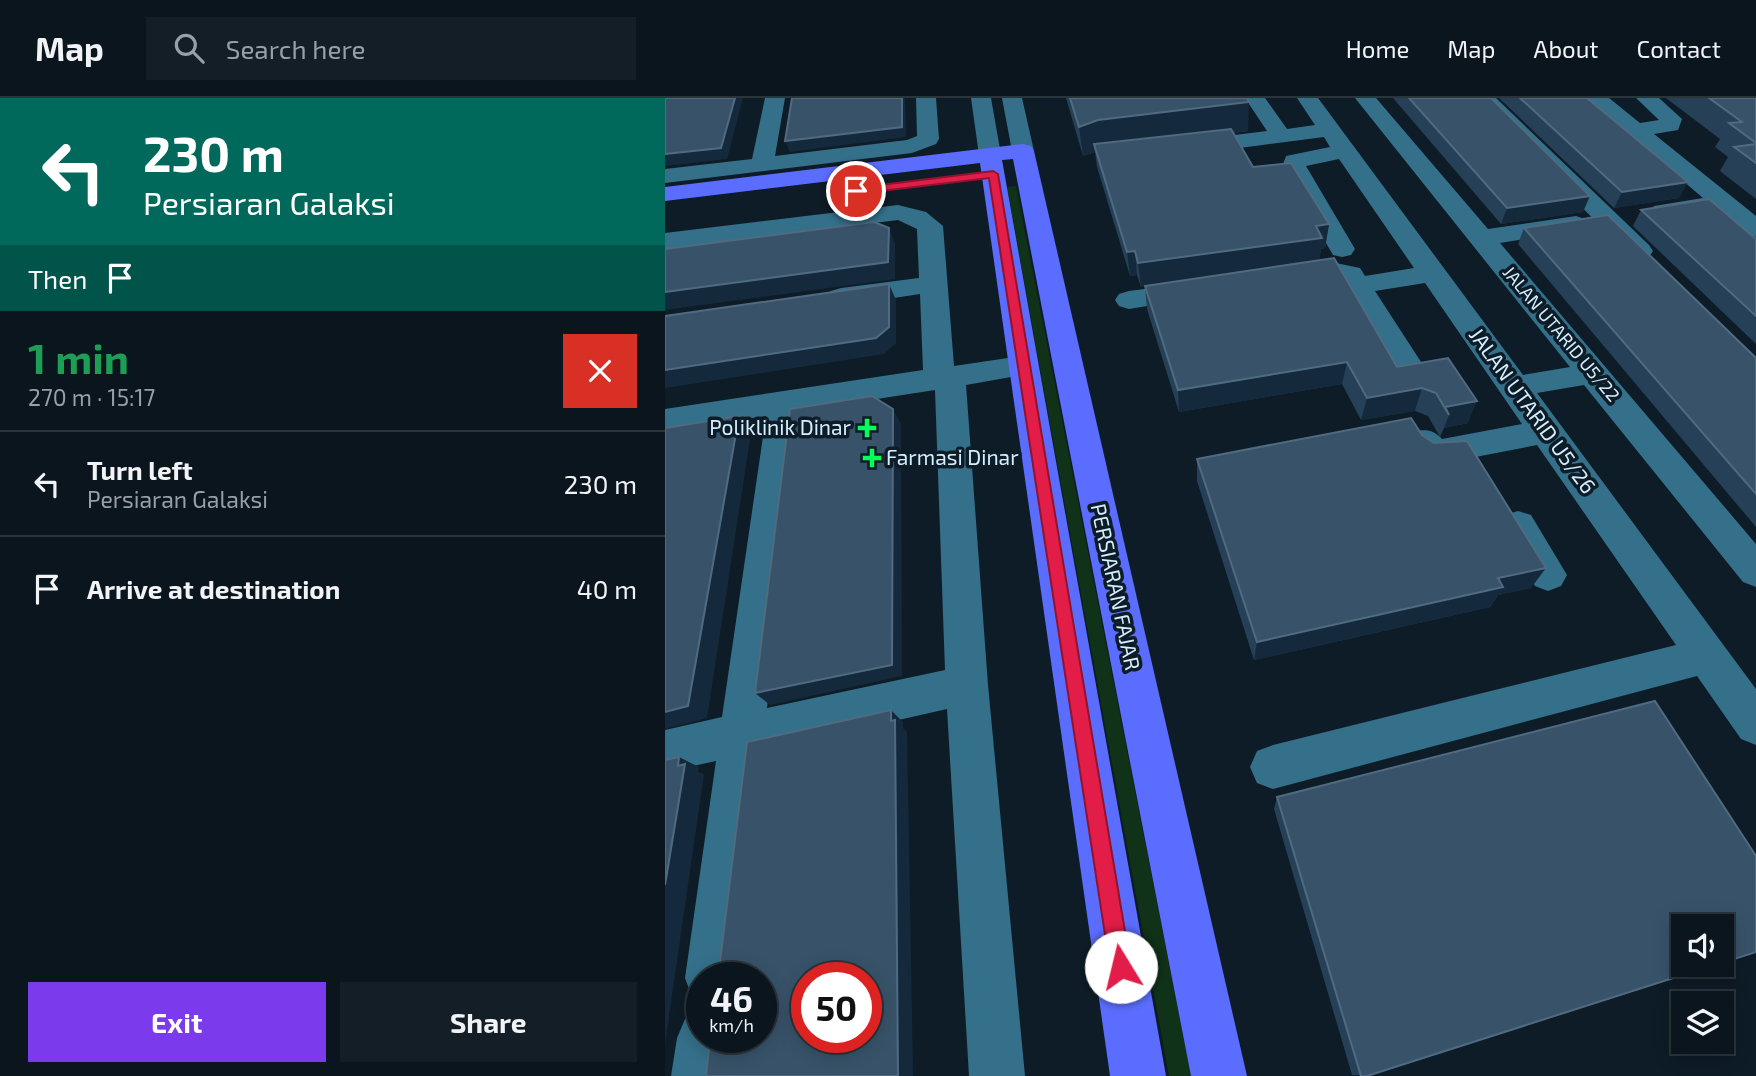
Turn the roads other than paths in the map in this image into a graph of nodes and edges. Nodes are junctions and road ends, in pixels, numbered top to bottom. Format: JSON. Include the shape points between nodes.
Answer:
{"nodes":[{"id":1,"x":775,"y":98,"type":"edge"},
{"id":2,"x":926,"y":98,"type":"edge"},
{"id":3,"x":981,"y":98,"type":"edge"},
{"id":4,"x":1012,"y":98,"type":"edge"},
{"id":5,"x":1255,"y":98,"type":"edge"},
{"id":6,"x":1307,"y":98,"type":"edge"},
{"id":7,"x":1366,"y":98,"type":"edge"},
{"id":8,"x":1484,"y":98,"type":"edge"},
{"id":9,"x":1596,"y":98,"type":"edge"},
{"id":10,"x":1646,"y":98,"type":"edge"},
{"id":11,"x":1635,"y":130,"type":"junction"},
{"id":12,"x":1280,"y":136,"type":"junction"},
{"id":13,"x":1338,"y":141,"type":"junction"},
{"id":14,"x":1171,"y":150,"type":"edge"},
{"id":15,"x":1008,"y":163,"type":"junction"},
{"id":16,"x":762,"y":164,"type":"junction"},
{"id":17,"x":665,"y":176,"type":"edge"},
{"id":18,"x":665,"y":194,"type":"edge"},
{"id":19,"x":1723,"y":202,"type":"junction"},
{"id":20,"x":665,"y":214,"type":"edge"},
{"id":21,"x":1607,"y":219,"type":"junction"},
{"id":22,"x":1756,"y":229,"type":"edge"},
{"id":23,"x":1481,"y":238,"type":"junction"},
{"id":24,"x":665,"y":241,"type":"edge"},
{"id":25,"x":1342,"y":248,"type":"dead end"},
{"id":26,"x":1657,"y":268,"type":"edge"},
{"id":27,"x":1433,"y":273,"type":"junction"},
{"id":28,"x":1263,"y":280,"type":"edge"},
{"id":29,"x":933,"y":284,"type":"junction"},
{"id":30,"x":1223,"y":286,"type":"edge"},
{"id":31,"x":1358,"y":286,"type":"junction"},
{"id":32,"x":1129,"y":300,"type":"dead end"},
{"id":33,"x":812,"y":301,"type":"edge"},
{"id":34,"x":1408,"y":365,"type":"edge"},
{"id":35,"x":1022,"y":366,"type":"junction"},
{"id":36,"x":1593,"y":373,"type":"junction"},
{"id":37,"x":945,"y":377,"type":"junction"},
{"id":38,"x":1514,"y":387,"type":"junction"},
{"id":39,"x":784,"y":401,"type":"junction"},
{"id":40,"x":665,"y":420,"type":"edge"},
{"id":41,"x":1397,"y":427,"type":"edge"},
{"id":42,"x":1546,"y":431,"type":"junction"},
{"id":43,"x":1469,"y":446,"type":"junction"},
{"id":44,"x":1756,"y":571,"type":"edge"},
{"id":45,"x":1548,"y":575,"type":"dead end"},
{"id":46,"x":1707,"y":655,"type":"junction"},
{"id":47,"x":967,"y":685,"type":"junction"},
{"id":48,"x":1756,"y":724,"type":"edge"},
{"id":49,"x":742,"y":734,"type":"junction"},
{"id":50,"x":665,"y":751,"type":"edge"},
{"id":51,"x":1273,"y":767,"type":"dead end"},
{"id":52,"x":713,"y":962,"type":"edge"},
{"id":53,"x":702,"y":1053,"type":"edge"},
{"id":54,"x":699,"y":1076,"type":"edge"},
{"id":55,"x":997,"y":1076,"type":"edge"},
{"id":56,"x":1138,"y":1076,"type":"edge"},
{"id":57,"x":1219,"y":1076,"type":"edge"}],
"edges":[{"from":1,"to":16,"type":"street"},
{"from":2,"to":16,"type":"street","via":[[928,139],[912,146]]},
{"from":3,"to":15,"type":"street","name":"PERSIARAN FAJAR"},
{"from":4,"to":15,"type":"street","name":"PERSIARAN FAJAR"},
{"from":5,"to":12,"type":"street"},
{"from":6,"to":13,"type":"street","name":"JALAN UTARID U5/26"},
{"from":7,"to":23,"type":"street","name":"JALAN UTARID U5/22"},
{"from":8,"to":21,"type":"street"},
{"from":9,"to":11,"type":"street"},
{"from":10,"to":11,"type":"street","via":[[1671,119],[1670,125]]},
{"from":11,"to":19,"type":"street"},
{"from":12,"to":13,"type":"street"},
{"from":12,"to":14,"type":"street"},
{"from":13,"to":25,"type":"street","via":[[1294,161],[1294,167]]},
{"from":13,"to":27,"type":"street","name":"JALAN UTARID U5/26"},
{"from":15,"to":18,"type":"main road"},
{"from":15,"to":20,"type":"main road"},
{"from":15,"to":35,"type":"main road","name":"PERSIARAN FAJAR"},
{"from":15,"to":57,"type":"main road","name":"PERSIARAN FAJAR"},
{"from":16,"to":17,"type":"street"},
{"from":19,"to":21,"type":"street"},
{"from":19,"to":22,"type":"street"},
{"from":21,"to":23,"type":"street"},
{"from":21,"to":26,"type":"street"},
{"from":23,"to":36,"type":"street","name":"JALAN UTARID U5/22"},
{"from":24,"to":29,"type":"street","via":[[898,212],[930,226]]},
{"from":27,"to":31,"type":"street"},
{"from":27,"to":38,"type":"street","name":"JALAN UTARID U5/26"},
{"from":28,"to":31,"type":"street","via":[[1331,271],[1350,274]]},
{"from":29,"to":33,"type":"street"},
{"from":29,"to":37,"type":"street"},
{"from":30,"to":32,"type":"street"},
{"from":31,"to":34,"type":"street"},
{"from":35,"to":37,"type":"street"},
{"from":35,"to":56,"type":"main road","name":"PERSIARAN FAJAR"},
{"from":36,"to":38,"type":"street"},
{"from":36,"to":44,"type":"street","name":"JALAN UTARID U5/22"},
{"from":37,"to":39,"type":"street"},
{"from":37,"to":47,"type":"street"},
{"from":38,"to":42,"type":"street","name":"JALAN UTARID U5/26"},
{"from":39,"to":40,"type":"street"},
{"from":39,"to":49,"type":"street"},
{"from":41,"to":43,"type":"street","via":[[1414,425],[1431,453]]},
{"from":42,"to":43,"type":"street"},
{"from":42,"to":46,"type":"street","name":"JALAN UTARID U5/26"},
{"from":43,"to":45,"type":"street"},
{"from":46,"to":48,"type":"street","name":"JALAN UTARID U5/26"},
{"from":46,"to":51,"type":"street"},
{"from":47,"to":49,"type":"street"},
{"from":47,"to":55,"type":"street"},
{"from":49,"to":50,"type":"street"},
{"from":49,"to":52,"type":"street"},
{"from":53,"to":54,"type":"street"}]}
